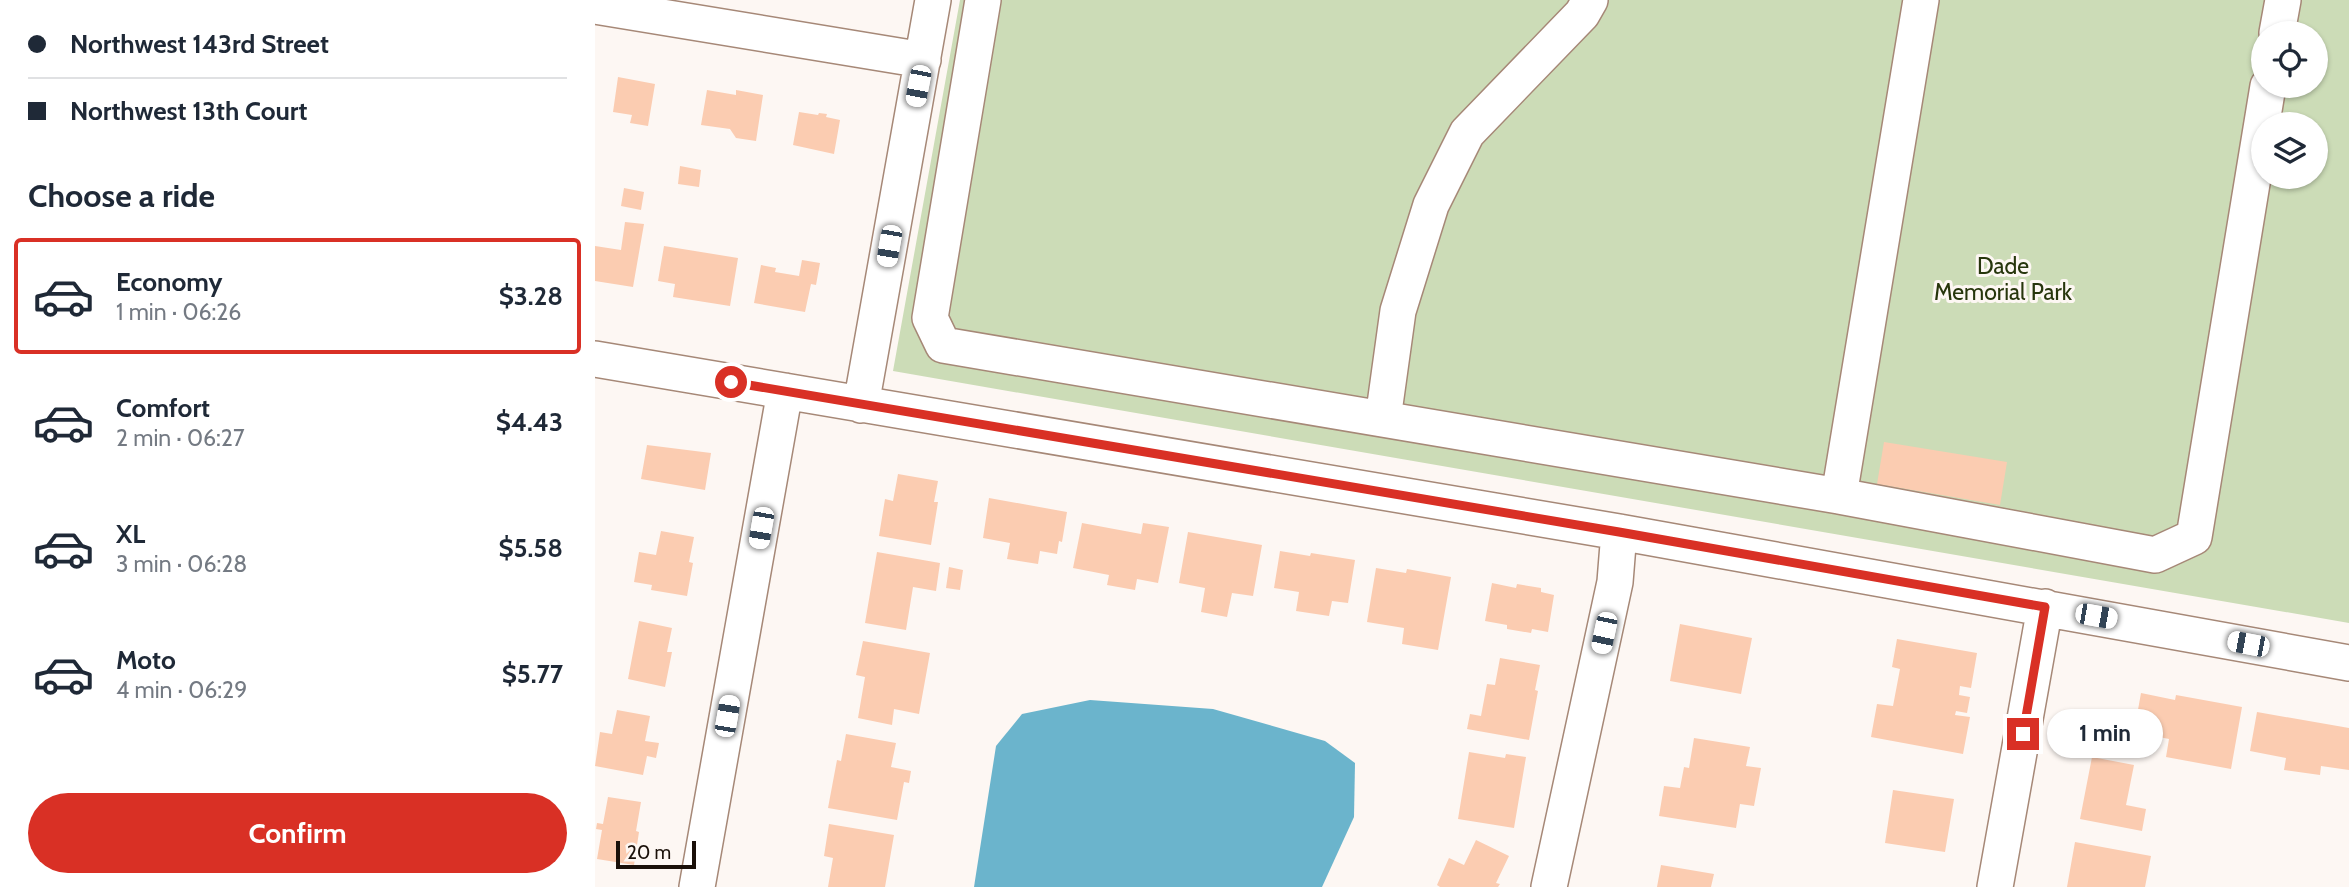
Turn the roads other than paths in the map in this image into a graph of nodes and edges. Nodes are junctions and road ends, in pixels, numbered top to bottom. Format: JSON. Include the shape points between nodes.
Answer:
{"nodes":[{"id":1,"x":933,"y":0,"type":"edge"},
{"id":2,"x":983,"y":0,"type":"edge"},
{"id":3,"x":1590,"y":0,"type":"edge"},
{"id":4,"x":1921,"y":0,"type":"edge"},
{"id":5,"x":2283,"y":0,"type":"edge"},
{"id":6,"x":595,"y":6,"type":"edge"},
{"id":7,"x":2279,"y":21,"type":"edge"},
{"id":8,"x":923,"y":60,"type":"junction"},
{"id":9,"x":2267,"y":98,"type":"edge"},
{"id":10,"x":595,"y":359,"type":"edge"},
{"id":11,"x":785,"y":391,"type":"junction"},
{"id":12,"x":861,"y":405,"type":"junction"},
{"id":13,"x":1383,"y":419,"type":"junction"},
{"id":14,"x":1839,"y":496,"type":"junction"},
{"id":15,"x":1619,"y":532,"type":"junction"},
{"id":16,"x":2045,"y":607,"type":"junction"},
{"id":17,"x":2349,"y":663,"type":"edge"},
{"id":18,"x":697,"y":887,"type":"edge"},
{"id":19,"x":1549,"y":887,"type":"edge"},
{"id":20,"x":1995,"y":887,"type":"edge"}],
"edges":[{"from":1,"to":8,"type":"street"},
{"from":2,"to":13,"type":"street","via":[[929,318],[943,345]]},
{"from":3,"to":13,"type":"street","via":[[1582,14],[1467,133],[1431,205],[1398,311]]},
{"from":4,"to":14,"type":"street"},
{"from":5,"to":7,"type":"street"},
{"from":6,"to":8,"type":"street"},
{"from":8,"to":12,"type":"street"},
{"from":9,"to":14,"type":"street","via":[[2195,537],[2155,555]]},
{"from":10,"to":11,"type":"street"},
{"from":11,"to":12,"type":"street"},
{"from":11,"to":18,"type":"street"},
{"from":12,"to":15,"type":"street"},
{"from":13,"to":14,"type":"street"},
{"from":15,"to":16,"type":"street"},
{"from":15,"to":19,"type":"street","via":[[1615,582]]},
{"from":16,"to":17,"type":"street"},
{"from":16,"to":20,"type":"street"}]}
